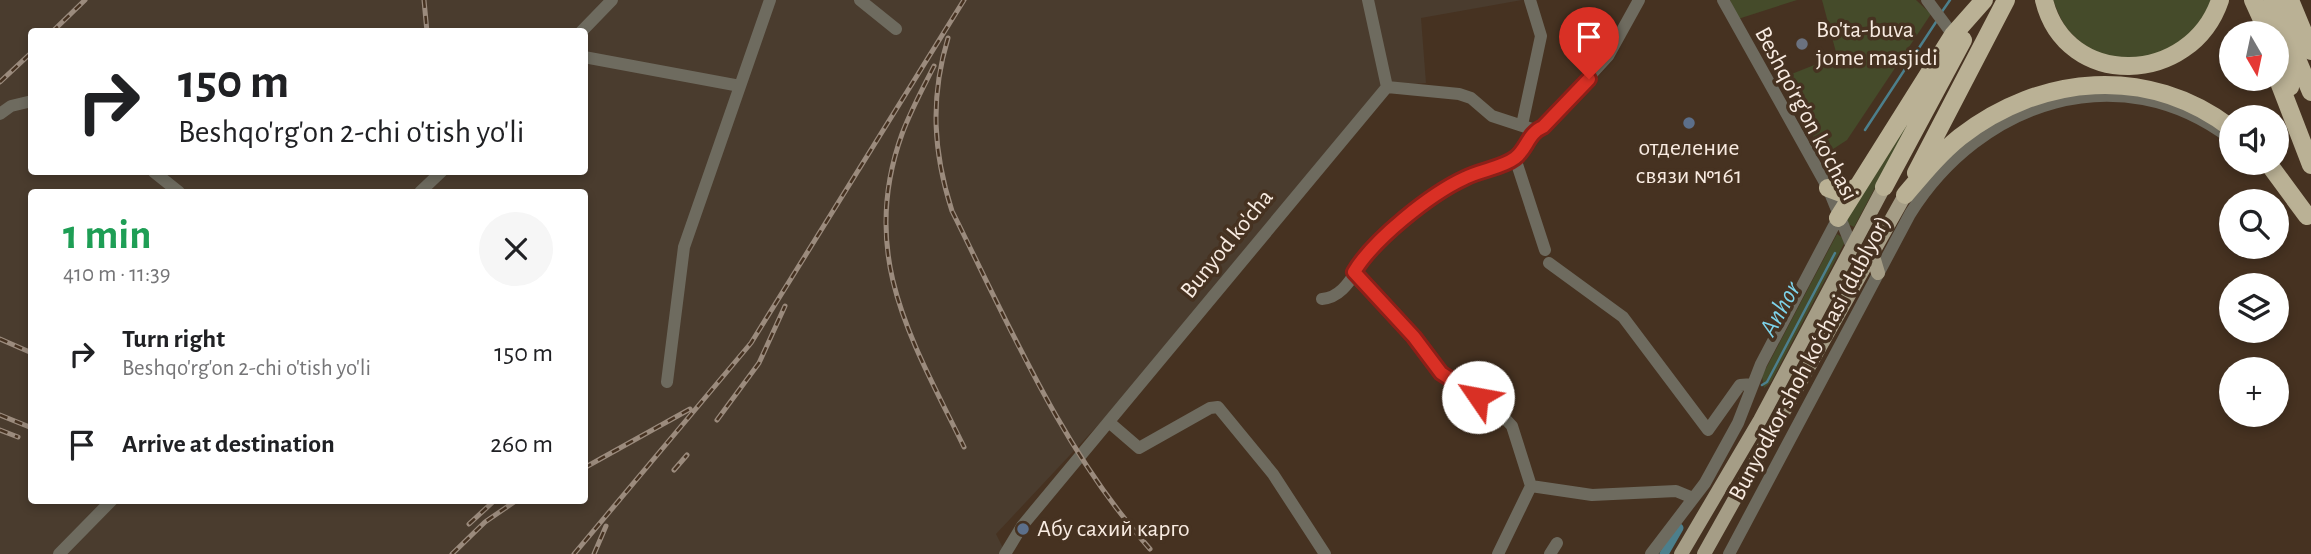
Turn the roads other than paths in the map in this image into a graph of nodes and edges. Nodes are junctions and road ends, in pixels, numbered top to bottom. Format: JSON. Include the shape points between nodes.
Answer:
{"nodes":[{"id":1,"x":612,"y":0,"type":"edge"},
{"id":2,"x":770,"y":0,"type":"edge"},
{"id":3,"x":860,"y":0,"type":"edge"},
{"id":4,"x":1368,"y":0,"type":"edge"},
{"id":5,"x":1530,"y":0,"type":"edge"},
{"id":6,"x":1639,"y":0,"type":"edge"},
{"id":7,"x":1723,"y":0,"type":"edge"},
{"id":8,"x":1984,"y":0,"type":"edge"},
{"id":9,"x":2006,"y":0,"type":"edge"},
{"id":10,"x":2044,"y":0,"type":"edge"},
{"id":11,"x":2220,"y":0,"type":"edge"},
{"id":12,"x":2253,"y":0,"type":"edge"},
{"id":13,"x":2272,"y":0,"type":"edge"},
{"id":14,"x":1929,"y":2,"type":"edge"},
{"id":15,"x":2292,"y":5,"type":"edge"},
{"id":16,"x":2262,"y":21,"type":"edge"},
{"id":17,"x":586,"y":28,"type":"edge"},
{"id":18,"x":896,"y":29,"type":"dead end"},
{"id":19,"x":1950,"y":29,"type":"junction"},
{"id":20,"x":2294,"y":53,"type":"edge"},
{"id":21,"x":588,"y":58,"type":"edge"},
{"id":22,"x":740,"y":86,"type":"junction"},
{"id":23,"x":1387,"y":87,"type":"junction"},
{"id":24,"x":2280,"y":91,"type":"edge"},
{"id":25,"x":2311,"y":92,"type":"edge"},
{"id":26,"x":28,"y":102,"type":"edge"},
{"id":27,"x":0,"y":114,"type":"edge"},
{"id":28,"x":2219,"y":121,"type":"edge"},
{"id":29,"x":1522,"y":125,"type":"junction"},
{"id":30,"x":1535,"y":130,"type":"junction"},
{"id":31,"x":2219,"y":131,"type":"edge"},
{"id":32,"x":2311,"y":135,"type":"edge"},
{"id":33,"x":1515,"y":158,"type":"junction"},
{"id":34,"x":2311,"y":165,"type":"edge"},
{"id":35,"x":157,"y":175,"type":"edge"},
{"id":36,"x":438,"y":175,"type":"edge"},
{"id":37,"x":2268,"y":175,"type":"edge"},
{"id":38,"x":2277,"y":175,"type":"edge"},
{"id":39,"x":1860,"y":184,"type":"junction"},
{"id":40,"x":1884,"y":187,"type":"joint"},
{"id":41,"x":1828,"y":188,"type":"junction"},
{"id":42,"x":175,"y":189,"type":"edge"},
{"id":43,"x":423,"y":189,"type":"edge"},
{"id":44,"x":1919,"y":191,"type":"junction"},
{"id":45,"x":1838,"y":218,"type":"junction"},
{"id":46,"x":2309,"y":219,"type":"edge"},
{"id":47,"x":1852,"y":247,"type":"junction"},
{"id":48,"x":1872,"y":253,"type":"junction"},
{"id":49,"x":1878,"y":273,"type":"junction"},
{"id":50,"x":1354,"y":276,"type":"junction"},
{"id":51,"x":1322,"y":299,"type":"dead end"},
{"id":52,"x":667,"y":382,"type":"dead end"},
{"id":53,"x":1753,"y":384,"type":"junction"},
{"id":54,"x":1110,"y":423,"type":"junction"},
{"id":55,"x":1531,"y":486,"type":"junction"},
{"id":56,"x":1693,"y":498,"type":"junction"},
{"id":57,"x":108,"y":504,"type":"edge"},
{"id":58,"x":1500,"y":553,"type":"edge"},
{"id":59,"x":60,"y":554,"type":"edge"},
{"id":60,"x":1005,"y":554,"type":"edge"},
{"id":61,"x":1325,"y":554,"type":"edge"},
{"id":62,"x":1651,"y":554,"type":"edge"},
{"id":63,"x":1681,"y":554,"type":"edge"},
{"id":64,"x":1703,"y":554,"type":"edge"},
{"id":65,"x":1729,"y":554,"type":"edge"}],
"edges":[{"from":1,"to":17,"type":"street"},
{"from":2,"to":22,"type":"street"},
{"from":3,"to":18,"type":"street"},
{"from":4,"to":23,"type":"street"},
{"from":5,"to":29,"type":"street","via":[[1541,36]]},
{"from":6,"to":30,"type":"street","via":[[1608,56],[1543,127]]},
{"from":7,"to":41,"type":"street","name":"Beshqo'rg'on ko'chasi"},
{"from":8,"to":19,"type":"highway"},
{"from":8,"to":40,"type":"highway"},
{"from":9,"to":44,"type":"highway"},
{"from":10,"to":11,"type":"highway","via":[[2054,23],[2076,48],[2101,61],[2141,66],[2186,50],[2208,26]]},
{"from":12,"to":16,"type":"highway"},
{"from":13,"to":20,"type":"highway"},
{"from":14,"to":19,"type":"street"},
{"from":15,"to":20,"type":"highway"},
{"from":19,"to":39,"type":"highway"},
{"from":20,"to":25,"type":"highway"},
{"from":20,"to":32,"type":"highway"},
{"from":21,"to":22,"type":"street"},
{"from":22,"to":52,"type":"street","via":[[684,247]]},
{"from":23,"to":29,"type":"street","via":[[1458,94],[1471,98],[1492,116]]},
{"from":23,"to":54,"type":"street","name":"Bunyod ko'cha"},
{"from":24,"to":34,"type":"highway"},
{"from":26,"to":27,"type":"street"},
{"from":28,"to":44,"type":"highway","via":[[2154,89],[2106,83],[2063,88],[2028,98],[1971,129],[1945,150]]},
{"from":29,"to":30,"type":"street"},
{"from":30,"to":33,"type":"street"},
{"from":31,"to":44,"type":"street","name":"Bunyodkor shoh koʻchasi (dublyor)","via":[[2166,105],[2121,95],[2072,98],[2034,108],[1994,129],[1963,150]]},
{"from":33,"to":50,"type":"street","via":[[1463,178],[1427,202],[1365,258]]},
{"from":33,"to":53,"type":"street","via":[[1547,257],[1623,317],[1708,430],[1740,385]]},
{"from":35,"to":42,"type":"street"},
{"from":36,"to":43,"type":"street"},
{"from":37,"to":46,"type":"street"},
{"from":38,"to":46,"type":"highway"},
{"from":39,"to":41,"type":"highway","via":[[1843,194]]},
{"from":39,"to":45,"type":"highway"},
{"from":40,"to":47,"type":"main road"},
{"from":41,"to":45,"type":"street","name":"Beshqo'rg'on ko'chasi"},
{"from":44,"to":48,"type":"main road"},
{"from":44,"to":49,"type":"street","name":"Bunyodkor shoh koʻchasi (dublyor)"},
{"from":45,"to":47,"type":"street","name":"Beshqo'rg'on ko'chasi"},
{"from":45,"to":53,"type":"street","name":"Bunyodkor shoh koʻchasi (dublyor)"},
{"from":47,"to":63,"type":"main road","via":[[1720,492]]},
{"from":48,"to":49,"type":"main road"},
{"from":48,"to":64,"type":"main road"},
{"from":49,"to":65,"type":"street","name":"Bunyodkor shoh koʻchasi (dublyor)"},
{"from":50,"to":51,"type":"street","via":[[1332,298]]},
{"from":50,"to":55,"type":"street","via":[[1414,337],[1441,373],[1495,408],[1512,426]]},
{"from":53,"to":56,"type":"street","name":"Bunyodkor shoh koʻchasi (dublyor)","via":[[1738,423]]},
{"from":54,"to":60,"type":"street","name":"Bunyod ko'cha","via":[[1021,526]]},
{"from":54,"to":61,"type":"street","via":[[1139,448],[1218,407],[1273,474]]},
{"from":55,"to":56,"type":"street","via":[[1592,495],[1676,491]]},
{"from":55,"to":58,"type":"street"},
{"from":56,"to":62,"type":"street","name":"Bunyodkor shoh koʻchasi (dublyor)"},
{"from":57,"to":59,"type":"street"}]}
